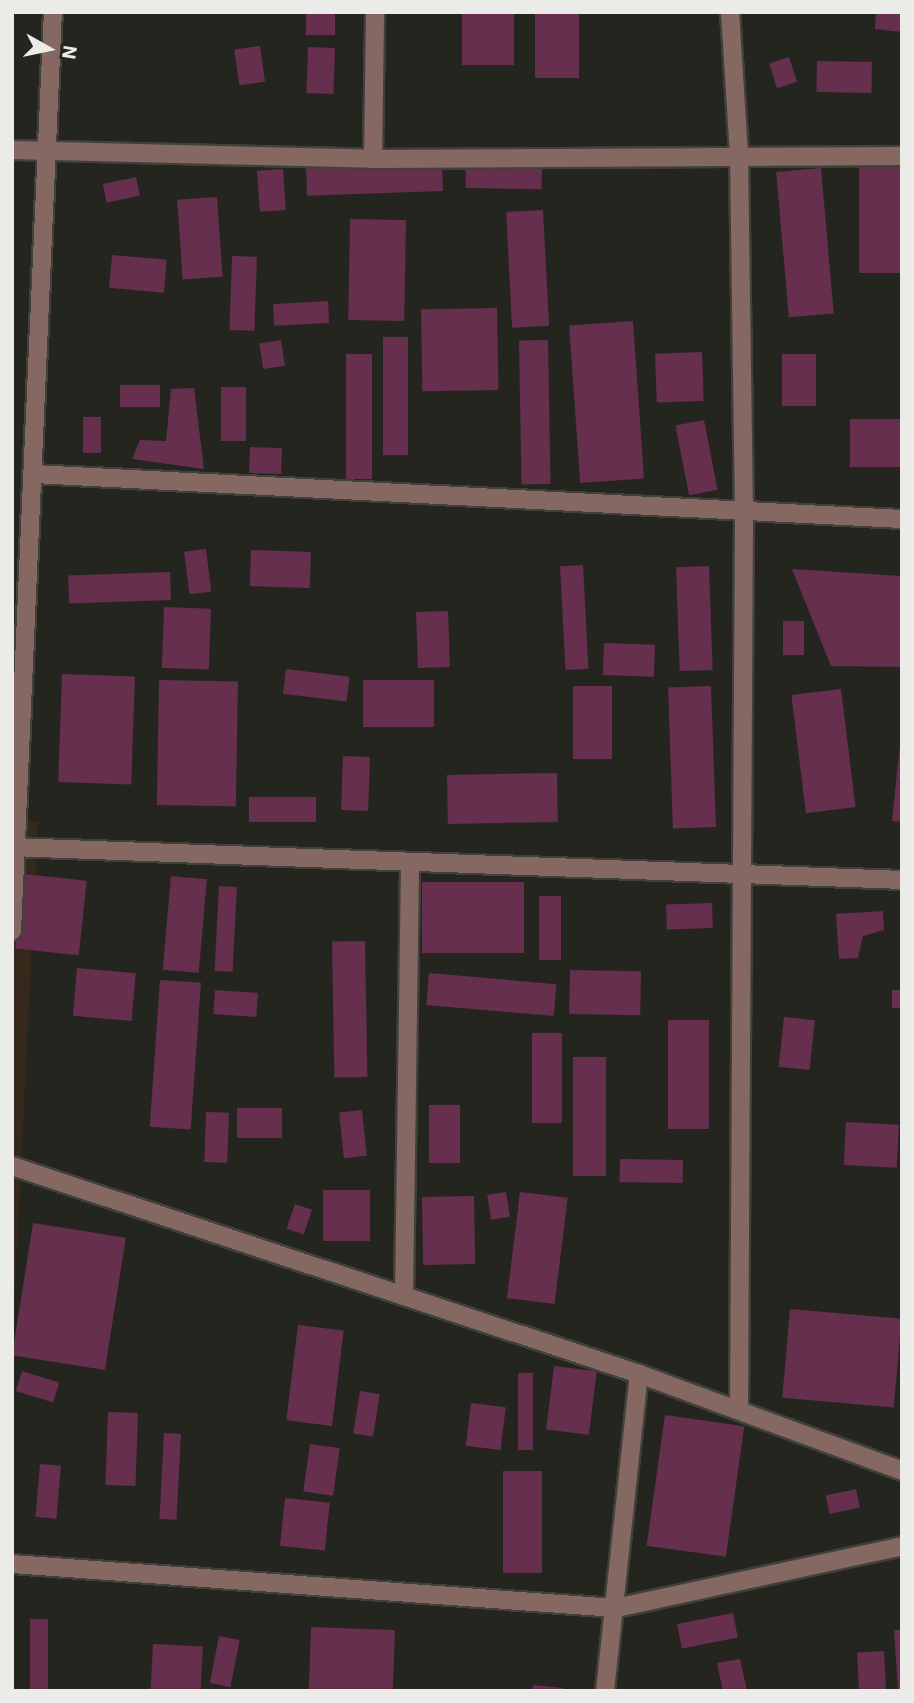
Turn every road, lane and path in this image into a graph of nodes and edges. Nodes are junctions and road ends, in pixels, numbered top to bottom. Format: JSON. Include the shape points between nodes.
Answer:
{"nodes":[{"id":1,"x":53,"y":12,"type":"edge"},
{"id":2,"x":375,"y":12,"type":"edge"},
{"id":3,"x":730,"y":12,"type":"edge"},
{"id":4,"x":45,"y":149,"type":"junction"},
{"id":5,"x":12,"y":150,"type":"edge"},
{"id":6,"x":738,"y":155,"type":"junction"},
{"id":7,"x":902,"y":156,"type":"edge"},
{"id":8,"x":373,"y":159,"type":"junction"},
{"id":9,"x":34,"y":474,"type":"junction"},
{"id":10,"x":744,"y":514,"type":"junction"},
{"id":11,"x":902,"y":519,"type":"edge"},
{"id":12,"x":14,"y":847,"type":"edge"},
{"id":13,"x":410,"y":863,"type":"junction"},
{"id":14,"x":740,"y":877,"type":"junction"},
{"id":15,"x":902,"y":880,"type":"edge"},
{"id":16,"x":12,"y":931,"type":"edge"},
{"id":17,"x":12,"y":1166,"type":"edge"},
{"id":18,"x":404,"y":1296,"type":"junction"},
{"id":19,"x":639,"y":1374,"type":"junction"},
{"id":20,"x":739,"y":1410,"type":"junction"},
{"id":21,"x":902,"y":1471,"type":"edge"},
{"id":22,"x":902,"y":1546,"type":"edge"},
{"id":23,"x":12,"y":1564,"type":"edge"},
{"id":24,"x":616,"y":1608,"type":"junction"},
{"id":25,"x":605,"y":1691,"type":"edge"}],
"edges":[{"from":1,"to":4,"type":"street"},
{"from":2,"to":8,"type":"street"},
{"from":3,"to":6,"type":"street"},
{"from":4,"to":5,"type":"street"},
{"from":4,"to":8,"type":"street"},
{"from":4,"to":9,"type":"street"},
{"from":6,"to":7,"type":"street"},
{"from":6,"to":8,"type":"street"},
{"from":6,"to":10,"type":"street"},
{"from":9,"to":10,"type":"street"},
{"from":9,"to":12,"type":"street"},
{"from":10,"to":11,"type":"street"},
{"from":10,"to":14,"type":"street"},
{"from":12,"to":13,"type":"street"},
{"from":12,"to":16,"type":"street"},
{"from":13,"to":14,"type":"street"},
{"from":13,"to":18,"type":"street"},
{"from":14,"to":15,"type":"street"},
{"from":14,"to":20,"type":"street"},
{"from":17,"to":18,"type":"street"},
{"from":18,"to":19,"type":"street"},
{"from":19,"to":20,"type":"street"},
{"from":19,"to":24,"type":"street"},
{"from":20,"to":21,"type":"street"},
{"from":22,"to":24,"type":"street"},
{"from":23,"to":24,"type":"street"},
{"from":24,"to":25,"type":"street"}]}
